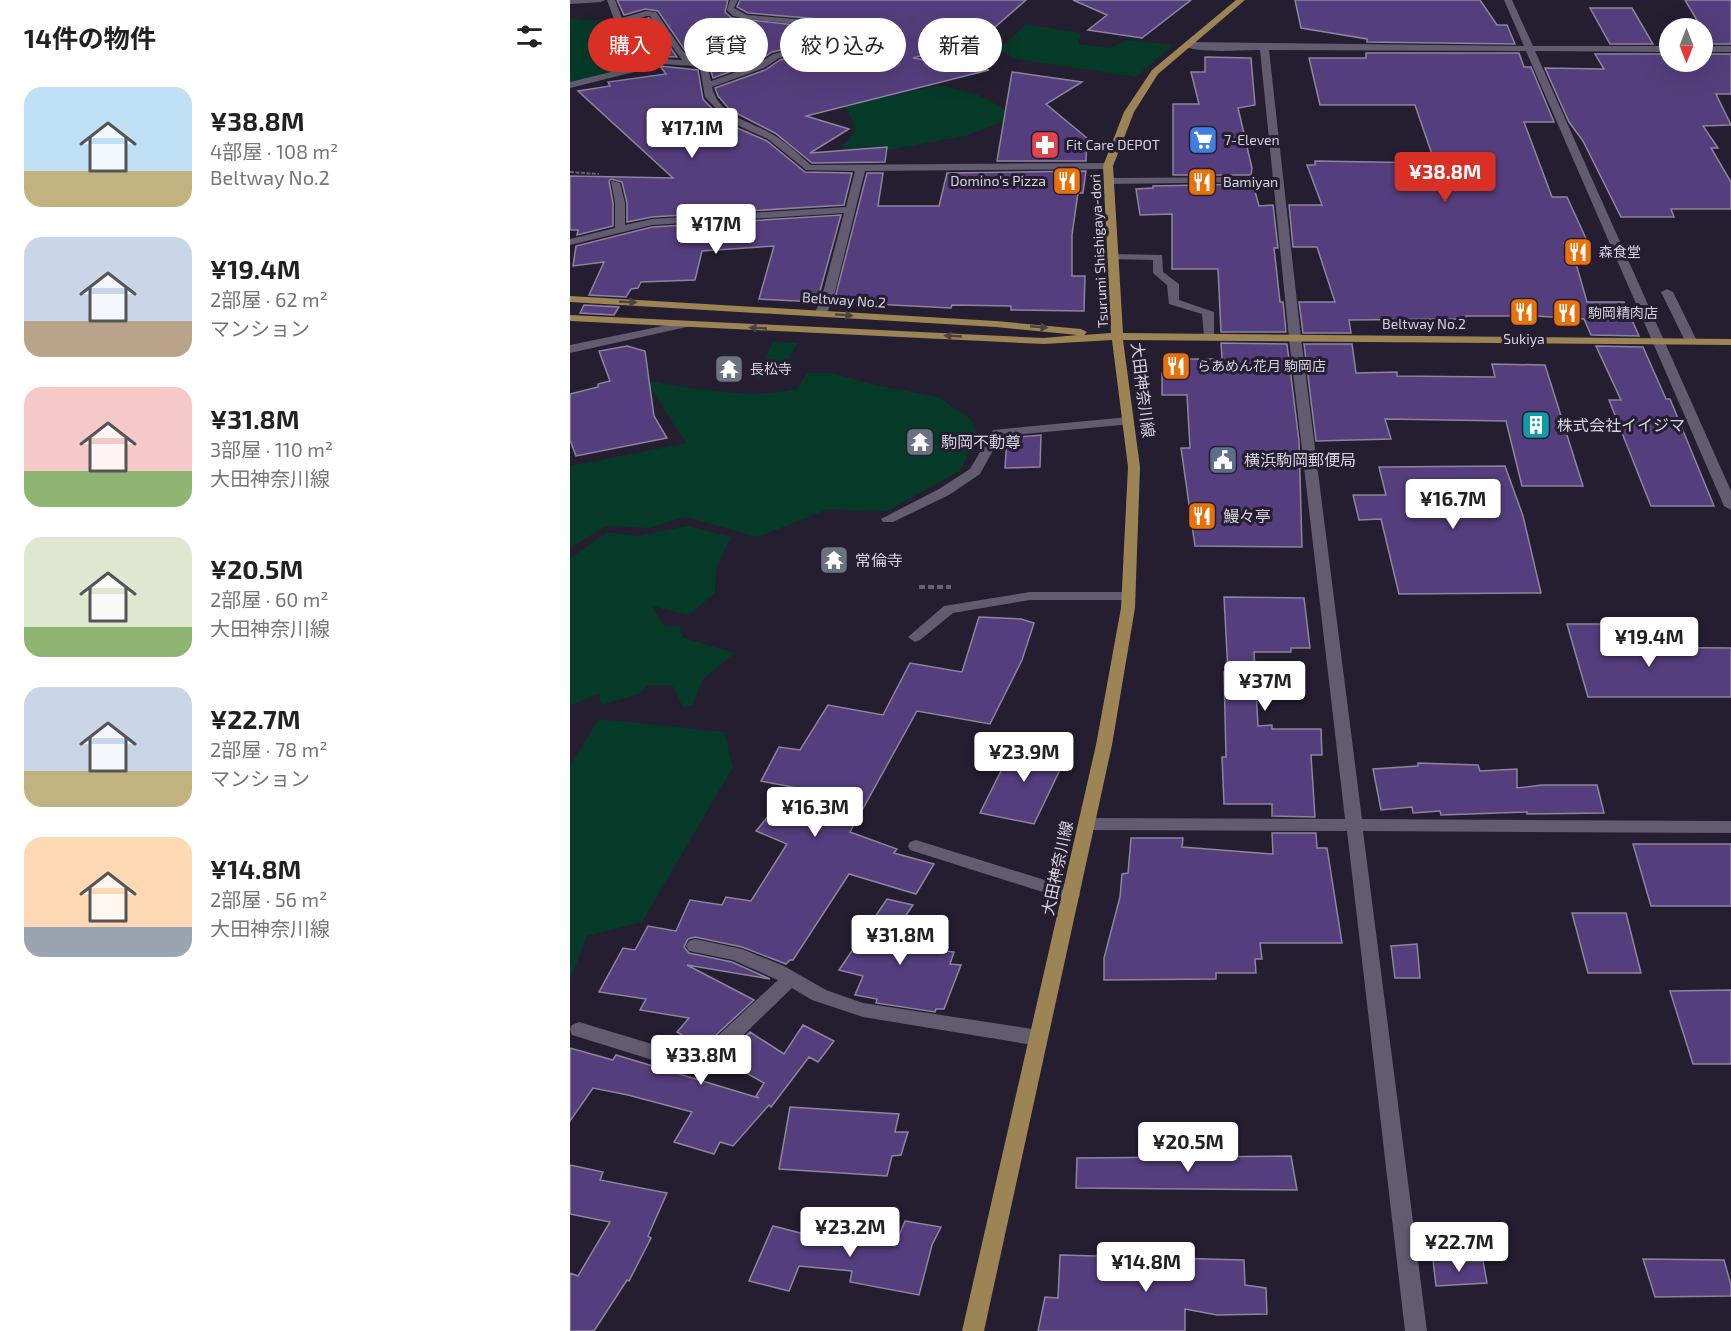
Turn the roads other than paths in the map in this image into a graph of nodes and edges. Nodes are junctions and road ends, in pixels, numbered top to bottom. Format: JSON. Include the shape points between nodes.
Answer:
{"nodes":[{"id":1,"x":601,"y":0,"type":"edge"},
{"id":2,"x":611,"y":0,"type":"edge"},
{"id":3,"x":734,"y":0,"type":"edge"},
{"id":4,"x":1241,"y":0,"type":"edge"},
{"id":5,"x":1508,"y":0,"type":"edge"},
{"id":6,"x":570,"y":2,"type":"edge"},
{"id":7,"x":618,"y":18,"type":"edge"},
{"id":8,"x":631,"y":18,"type":"edge"},
{"id":9,"x":656,"y":18,"type":"edge"},
{"id":10,"x":780,"y":19,"type":"edge"},
{"id":11,"x":672,"y":42,"type":"edge"},
{"id":12,"x":1186,"y":45,"type":"junction"},
{"id":13,"x":1264,"y":47,"type":"junction"},
{"id":14,"x":1529,"y":48,"type":"junction"},
{"id":15,"x":1659,"y":49,"type":"edge"},
{"id":16,"x":1713,"y":49,"type":"edge"},
{"id":17,"x":1731,"y":49,"type":"edge"},
{"id":18,"x":780,"y":55,"type":"edge"},
{"id":19,"x":684,"y":57,"type":"edge"},
{"id":20,"x":624,"y":72,"type":"edge"},
{"id":21,"x":705,"y":72,"type":"edge"},
{"id":22,"x":570,"y":85,"type":"edge"},
{"id":23,"x":709,"y":85,"type":"junction"},
{"id":24,"x":1108,"y":166,"type":"junction"},
{"id":25,"x":861,"y":168,"type":"junction"},
{"id":26,"x":1255,"y":180,"type":"dead end"},
{"id":27,"x":1108,"y":181,"type":"junction"},
{"id":28,"x":615,"y":183,"type":"dead end"},
{"id":29,"x":849,"y":210,"type":"junction"},
{"id":30,"x":620,"y":228,"type":"junction"},
{"id":31,"x":570,"y":242,"type":"edge"},
{"id":32,"x":1112,"y":257,"type":"junction"},
{"id":33,"x":1667,"y":292,"type":"dead end"},
{"id":34,"x":570,"y":299,"type":"edge"},
{"id":35,"x":822,"y":313,"type":"junction"},
{"id":36,"x":570,"y":318,"type":"edge"},
{"id":37,"x":687,"y":324,"type":"junction"},
{"id":38,"x":1116,"y":336,"type":"junction"},
{"id":39,"x":1210,"y":338,"type":"junction"},
{"id":40,"x":1296,"y":338,"type":"junction"},
{"id":41,"x":1660,"y":341,"type":"junction"},
{"id":42,"x":1691,"y":341,"type":"junction"},
{"id":43,"x":1731,"y":342,"type":"edge"},
{"id":44,"x":570,"y":349,"type":"edge"},
{"id":45,"x":1128,"y":421,"type":"junction"},
{"id":46,"x":1731,"y":506,"type":"edge"},
{"id":47,"x":888,"y":519,"type":"dead end"},
{"id":48,"x":1128,"y":596,"type":"junction"},
{"id":49,"x":915,"y":637,"type":"dead end"},
{"id":50,"x":1087,"y":824,"type":"junction"},
{"id":51,"x":1354,"y":825,"type":"junction"},
{"id":52,"x":1731,"y":827,"type":"edge"},
{"id":53,"x":916,"y":846,"type":"dead end"},
{"id":54,"x":1071,"y":895,"type":"junction"},
{"id":55,"x":695,"y":946,"type":"dead end"},
{"id":56,"x":790,"y":980,"type":"junction"},
{"id":57,"x":579,"y":1030,"type":"dead end"},
{"id":58,"x":1039,"y":1038,"type":"junction"},
{"id":59,"x":973,"y":1331,"type":"edge"},
{"id":60,"x":1416,"y":1331,"type":"edge"}],
"edges":[{"from":1,"to":6,"type":"street"},
{"from":2,"to":7,"type":"street"},
{"from":3,"to":10,"type":"street","via":[[730,8],[736,14]]},
{"from":4,"to":12,"type":"main road","name":"Tsurumi Shishigaya-dori"},
{"from":5,"to":14,"type":"street"},
{"from":8,"to":9,"type":"street","via":[[646,13]]},
{"from":11,"to":19,"type":"street"},
{"from":12,"to":13,"type":"street"},
{"from":12,"to":24,"type":"main road","name":"Tsurumi Shishigaya-dori","via":[[1155,72],[1129,112]]},
{"from":13,"to":14,"type":"street"},
{"from":13,"to":40,"type":"street"},
{"from":14,"to":15,"type":"street"},
{"from":14,"to":41,"type":"street"},
{"from":16,"to":17,"type":"street"},
{"from":18,"to":23,"type":"street"},
{"from":20,"to":22,"type":"street"},
{"from":21,"to":23,"type":"street"},
{"from":23,"to":25,"type":"street","via":[[710,97],[731,119],[771,137],[809,168]]},
{"from":24,"to":25,"type":"street"},
{"from":24,"to":27,"type":"main road","name":"Tsurumi Shishigaya-dori"},
{"from":25,"to":29,"type":"street"},
{"from":26,"to":27,"type":"street"},
{"from":27,"to":32,"type":"main road","name":"Tsurumi Shishigaya-dori"},
{"from":28,"to":30,"type":"street"},
{"from":29,"to":30,"type":"street","via":[[664,221]]},
{"from":29,"to":35,"type":"street"},
{"from":30,"to":31,"type":"street"},
{"from":32,"to":38,"type":"main road","name":"Tsurumi Shishigaya-dori"},
{"from":32,"to":39,"type":"street","via":[[1158,257],[1158,273],[1173,284],[1173,302],[1208,312]]},
{"from":33,"to":42,"type":"street"},
{"from":34,"to":35,"type":"main road","name":"Beltway No.2","one_way":true},
{"from":35,"to":38,"type":"main road","name":"Beltway No.2","one_way":true,"via":[[1053,328]]},
{"from":36,"to":37,"type":"main road","name":"Beltway No.2"},
{"from":38,"to":37,"type":"main road","name":"Beltway No.2","one_way":true,"via":[[1044,341]]},
{"from":37,"to":44,"type":"street"},
{"from":38,"to":39,"type":"main road","name":"Beltway No.2"},
{"from":38,"to":45,"type":"main road","name":"大田神奈川線"},
{"from":39,"to":40,"type":"main road","name":"Beltway No.2"},
{"from":40,"to":41,"type":"main road","name":"Beltway No.2"},
{"from":40,"to":51,"type":"street"},
{"from":41,"to":42,"type":"main road","name":"Beltway No.2"},
{"from":41,"to":46,"type":"street"},
{"from":42,"to":43,"type":"main road","name":"Beltway No.2"},
{"from":45,"to":47,"type":"street","via":[[997,433],[975,471],[944,492]]},
{"from":45,"to":48,"type":"main road","name":"大田神奈川線","via":[[1134,467]]},
{"from":48,"to":49,"type":"street","via":[[1030,596],[949,609]]},
{"from":48,"to":50,"type":"main road","name":"大田神奈川線"},
{"from":50,"to":51,"type":"street"},
{"from":50,"to":54,"type":"main road","name":"大田神奈川線"},
{"from":51,"to":52,"type":"street"},
{"from":51,"to":60,"type":"street"},
{"from":53,"to":54,"type":"street"},
{"from":54,"to":58,"type":"main road","name":"大田神奈川線"},
{"from":55,"to":56,"type":"street","via":[[736,954]]},
{"from":56,"to":57,"type":"street","via":[[698,1066]]},
{"from":56,"to":58,"type":"street","via":[[863,1010]]},
{"from":58,"to":59,"type":"main road","name":"大田神奈川線"}]}
